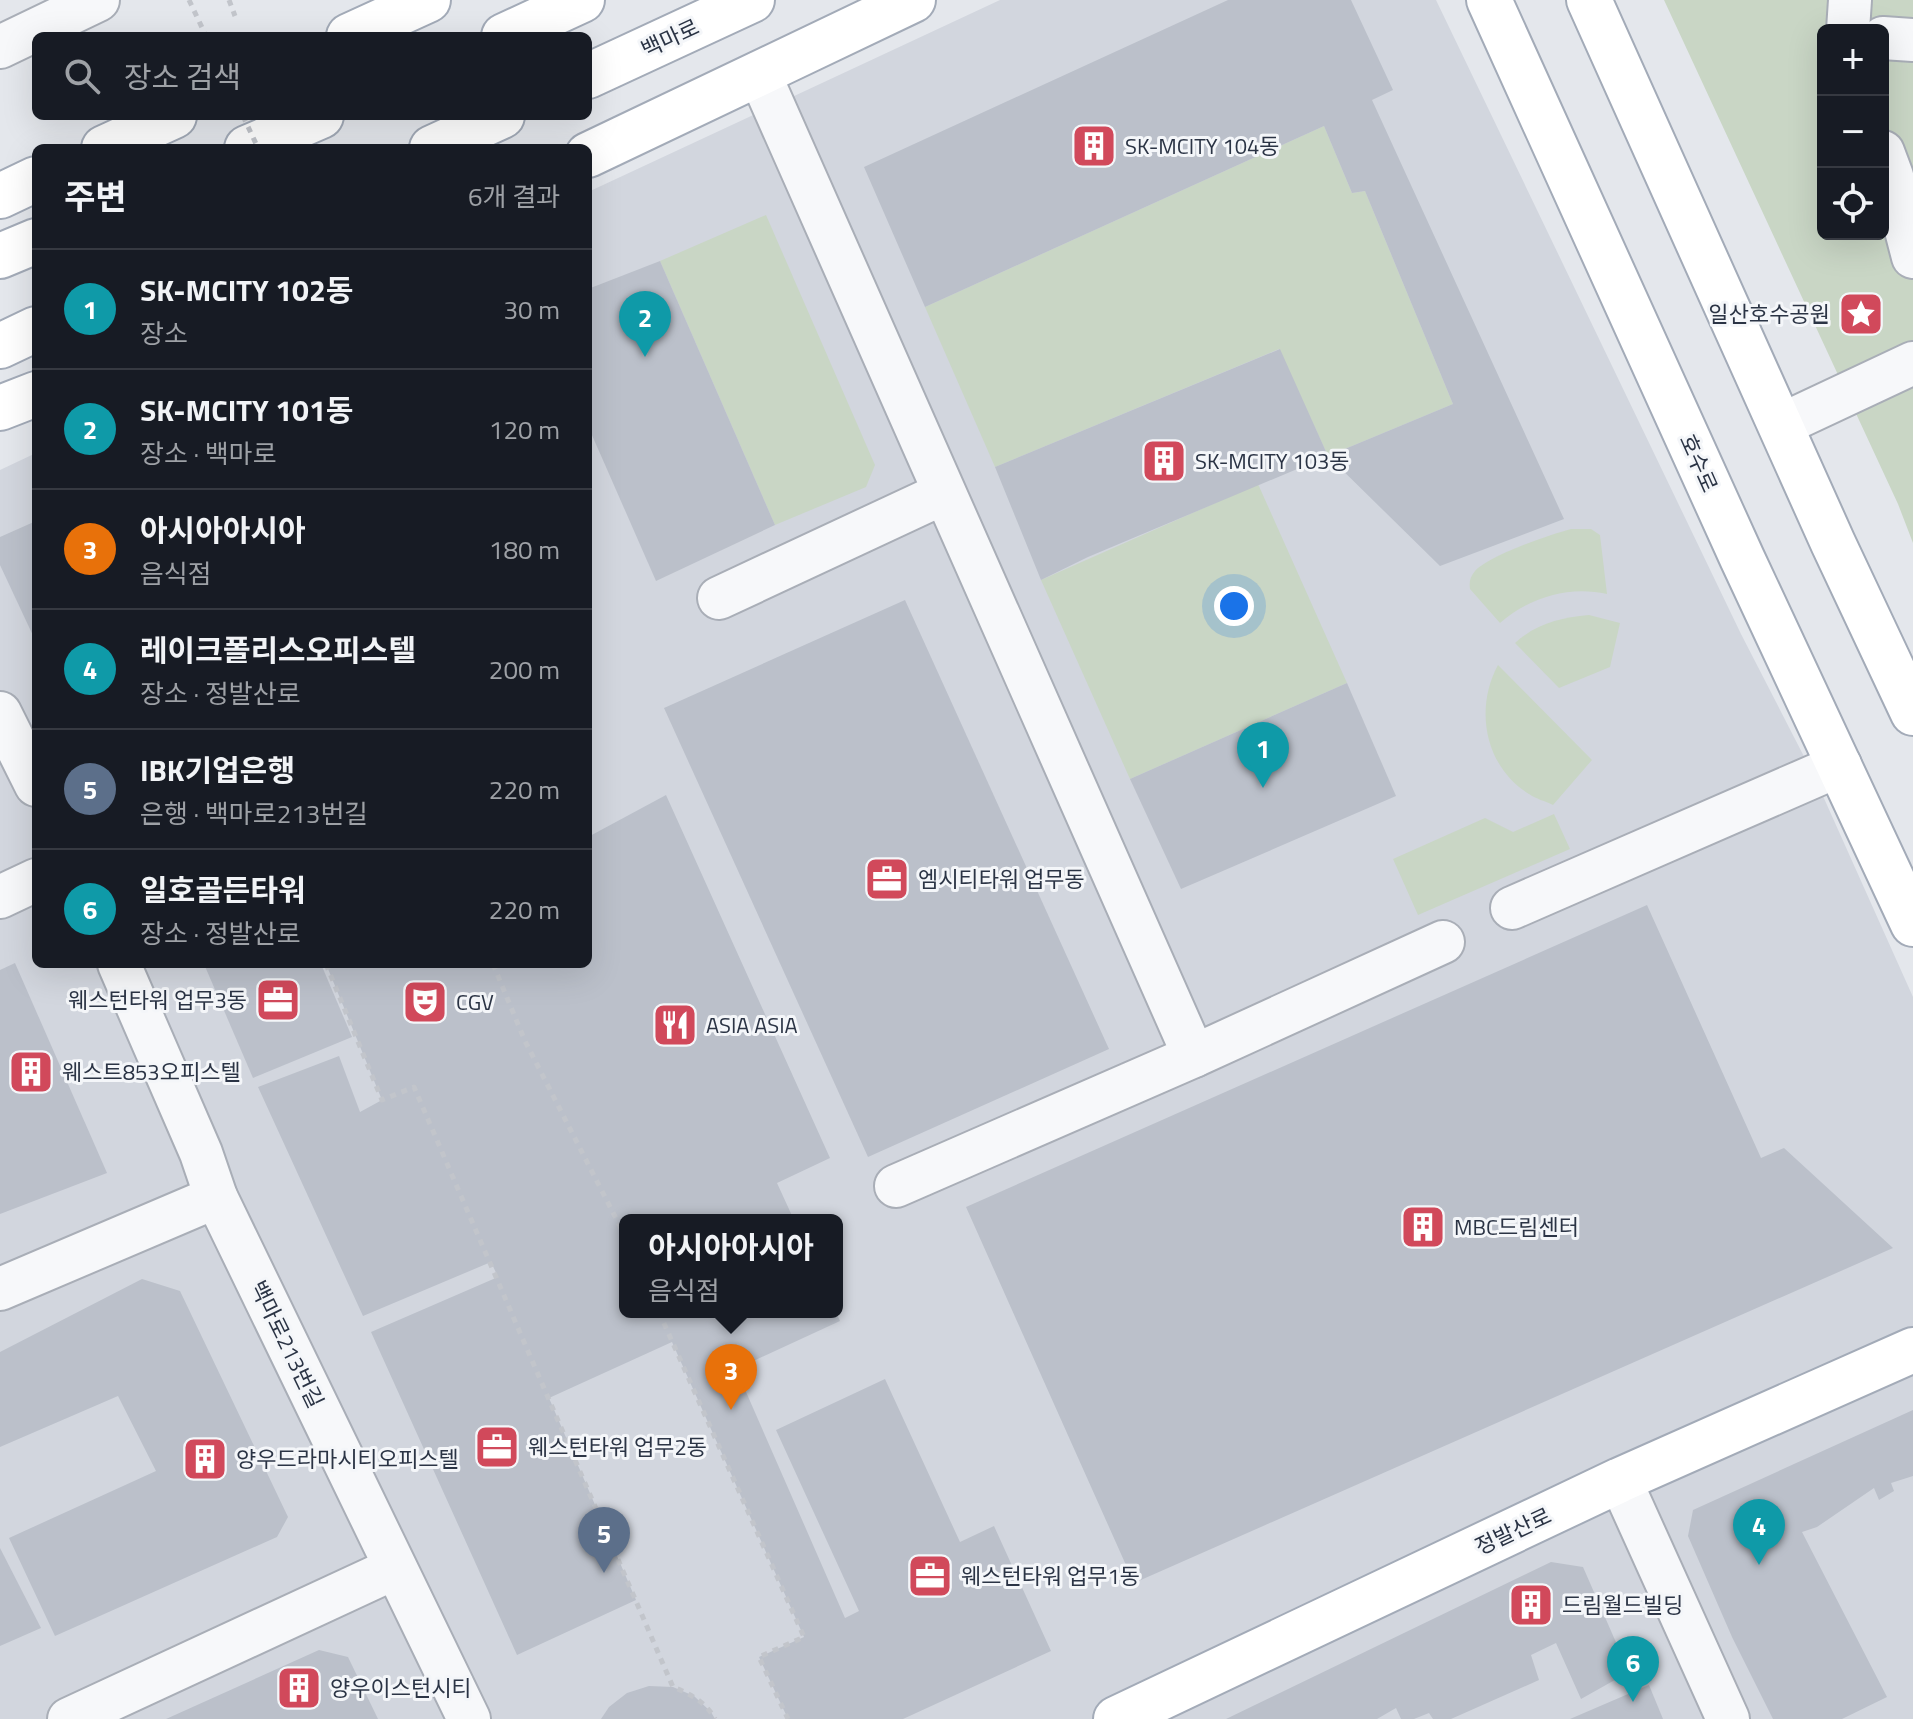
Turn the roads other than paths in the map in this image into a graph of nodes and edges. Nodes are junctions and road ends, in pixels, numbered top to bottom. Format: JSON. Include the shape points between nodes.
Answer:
{"nodes":[{"id":1,"x":98,"y":0,"type":"edge"},
{"id":2,"x":428,"y":0,"type":"edge"},
{"id":3,"x":582,"y":0,"type":"edge"},
{"id":4,"x":752,"y":0,"type":"edge"},
{"id":5,"x":913,"y":0,"type":"edge"},
{"id":6,"x":1489,"y":0,"type":"edge"},
{"id":7,"x":1589,"y":0,"type":"edge"},
{"id":8,"x":1850,"y":0,"type":"edge"},
{"id":9,"x":1848,"y":24,"type":"edge"},
{"id":10,"x":358,"y":32,"type":"edge"},
{"id":11,"x":513,"y":32,"type":"edge"},
{"id":12,"x":1889,"y":38,"type":"edge"},
{"id":13,"x":1913,"y":40,"type":"edge"},
{"id":14,"x":0,"y":47,"type":"edge"},
{"id":15,"x":759,"y":73,"type":"junction"},
{"id":16,"x":592,"y":74,"type":"edge"},
{"id":17,"x":165,"y":120,"type":"edge"},
{"id":18,"x":312,"y":120,"type":"edge"},
{"id":19,"x":493,"y":120,"type":"edge"},
{"id":20,"x":113,"y":144,"type":"edge"},
{"id":21,"x":256,"y":144,"type":"edge"},
{"id":22,"x":441,"y":144,"type":"edge"},
{"id":23,"x":592,"y":153,"type":"edge"},
{"id":24,"x":1889,"y":168,"type":"edge"},
{"id":25,"x":32,"y":181,"type":"edge"},
{"id":26,"x":0,"y":196,"type":"edge"},
{"id":27,"x":32,"y":243,"type":"edge"},
{"id":28,"x":0,"y":256,"type":"edge"},
{"id":29,"x":1913,"y":257,"type":"edge"},
{"id":30,"x":32,"y":331,"type":"edge"},
{"id":31,"x":0,"y":346,"type":"edge"},
{"id":32,"x":1913,"y":363,"type":"edge"},
{"id":33,"x":32,"y":396,"type":"edge"},
{"id":34,"x":0,"y":408,"type":"edge"},
{"id":35,"x":1781,"y":425,"type":"junction"},
{"id":36,"x":944,"y":493,"type":"junction"},
{"id":37,"x":719,"y":598,"type":"dead end"},
{"id":38,"x":0,"y":713,"type":"edge"},
{"id":39,"x":1913,"y":713,"type":"edge"},
{"id":40,"x":1840,"y":765,"type":"junction"},
{"id":41,"x":32,"y":777,"type":"edge"},
{"id":42,"x":32,"y":882,"type":"edge"},
{"id":43,"x":0,"y":897,"type":"edge"},
{"id":44,"x":1512,"y":908,"type":"dead end"},
{"id":45,"x":1913,"y":924,"type":"edge"},
{"id":46,"x":1443,"y":942,"type":"dead end"},
{"id":47,"x":121,"y":968,"type":"edge"},
{"id":48,"x":1194,"y":1056,"type":"junction"},
{"id":49,"x":896,"y":1186,"type":"dead end"},
{"id":50,"x":216,"y":1197,"type":"junction"},
{"id":51,"x":0,"y":1289,"type":"edge"},
{"id":52,"x":1913,"y":1350,"type":"edge"},
{"id":53,"x":1620,"y":1480,"type":"junction"},
{"id":54,"x":395,"y":1568,"type":"junction"},
{"id":55,"x":69,"y":1719,"type":"edge"},
{"id":56,"x":469,"y":1719,"type":"edge"},
{"id":57,"x":1116,"y":1719,"type":"edge"},
{"id":58,"x":1728,"y":1719,"type":"edge"}],
"edges":[{"from":1,"to":14,"type":"street"},
{"from":2,"to":10,"type":"main road"},
{"from":3,"to":11,"type":"main road"},
{"from":4,"to":16,"type":"main road","name":"백마로"},
{"from":5,"to":15,"type":"main road"},
{"from":6,"to":40,"type":"main road","name":"호수로"},
{"from":7,"to":35,"type":"main road"},
{"from":8,"to":9,"type":"street"},
{"from":12,"to":13,"type":"street"},
{"from":15,"to":23,"type":"main road"},
{"from":15,"to":36,"type":"street"},
{"from":17,"to":20,"type":"main road"},
{"from":18,"to":21,"type":"main road"},
{"from":19,"to":22,"type":"main road"},
{"from":24,"to":29,"type":"street"},
{"from":25,"to":26,"type":"main road"},
{"from":27,"to":28,"type":"main road"},
{"from":30,"to":31,"type":"main road"},
{"from":32,"to":35,"type":"street"},
{"from":33,"to":34,"type":"main road"},
{"from":35,"to":39,"type":"main road"},
{"from":36,"to":37,"type":"street"},
{"from":36,"to":48,"type":"street"},
{"from":38,"to":41,"type":"street"},
{"from":40,"to":44,"type":"street"},
{"from":40,"to":45,"type":"main road","name":"호수로"},
{"from":42,"to":43,"type":"street"},
{"from":46,"to":48,"type":"street"},
{"from":47,"to":50,"type":"street","name":"백마로213번길"},
{"from":48,"to":49,"type":"street"},
{"from":50,"to":51,"type":"street"},
{"from":50,"to":54,"type":"street","name":"백마로213번길"},
{"from":52,"to":53,"type":"main road","name":"정발산로"},
{"from":53,"to":57,"type":"main road","name":"정발산로"},
{"from":53,"to":58,"type":"street"},
{"from":54,"to":55,"type":"street"},
{"from":54,"to":56,"type":"street","name":"백마로213번길"}]}
